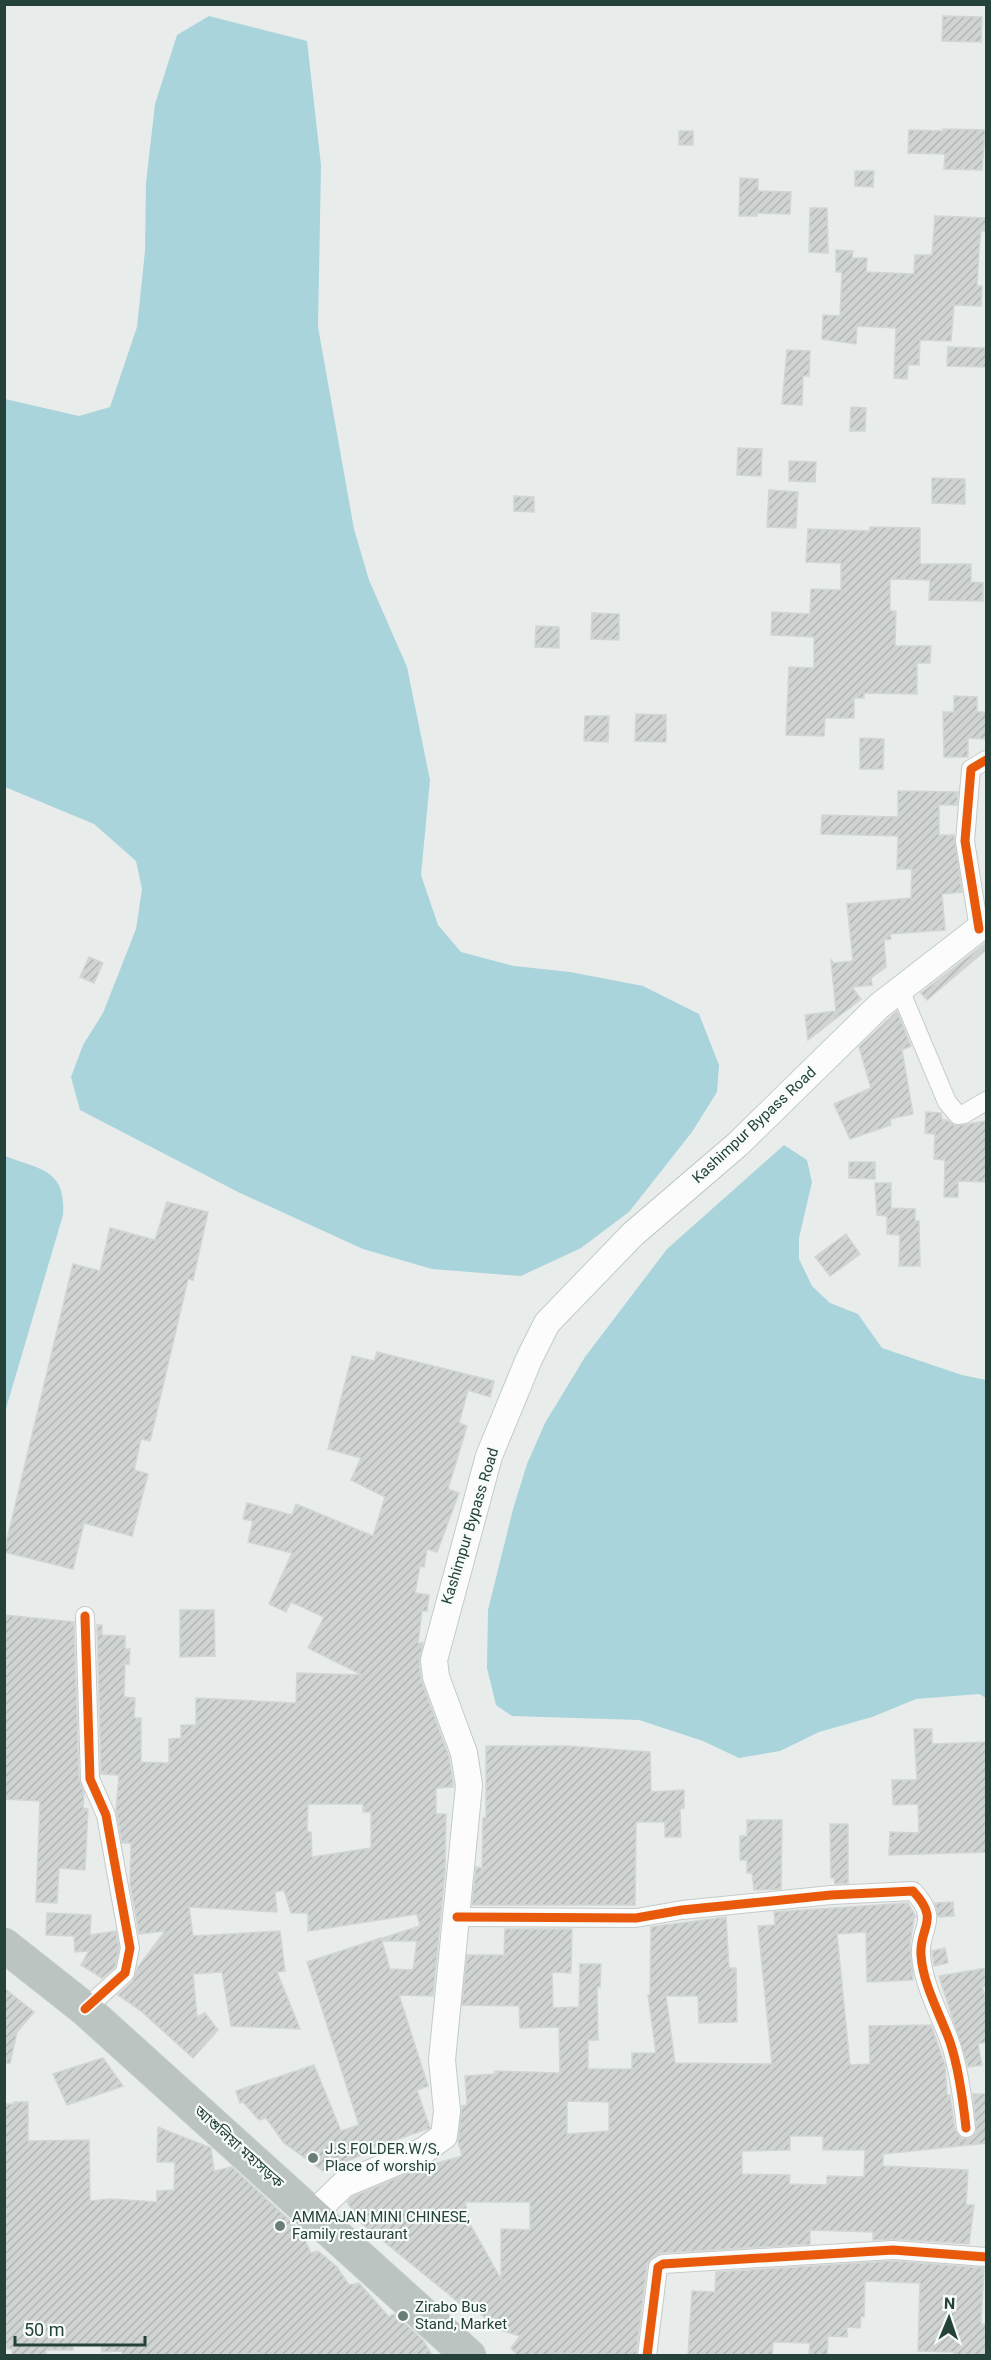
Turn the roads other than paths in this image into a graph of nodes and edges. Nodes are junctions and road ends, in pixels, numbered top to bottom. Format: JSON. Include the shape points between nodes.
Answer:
{"nodes":[{"id":1,"x":987,"y":760,"type":"edge"},
{"id":2,"x":983,"y":926,"type":"edge"},
{"id":3,"x":900,"y":990,"type":"junction"},
{"id":4,"x":987,"y":1101,"type":"edge"},
{"id":5,"x":85,"y":1616,"type":"dead end"},
{"id":6,"x":457,"y":1917,"type":"junction"},
{"id":7,"x":4,"y":1945,"type":"edge"},
{"id":8,"x":85,"y":2009,"type":"junction"},
{"id":9,"x":966,"y":2128,"type":"dead end"},
{"id":10,"x":314,"y":2214,"type":"junction"},
{"id":11,"x":987,"y":2257,"type":"edge"},
{"id":12,"x":469,"y":2355,"type":"edge"},
{"id":13,"x":647,"y":2355,"type":"edge"}],
"edges":[{"from":1,"to":2,"type":"street","via":[[971,769],[965,841]]},
{"from":2,"to":3,"type":"main road","name":"Kashimpur Bypass Road"},
{"from":3,"to":4,"type":"street","via":[[947,1102],[958,1115]]},
{"from":3,"to":6,"type":"main road","name":"Kashimpur Bypass Road","via":[[738,1144],[633,1234],[547,1323],[528,1359],[489,1456],[435,1647],[436,1677],[464,1753],[469,1785]]},
{"from":5,"to":8,"type":"street","via":[[90,1779],[106,1815],[130,1948],[126,1973]]},
{"from":6,"to":9,"type":"street","via":[[636,1918],[831,1895],[913,1891],[929,1918],[921,1953],[950,2044]]},
{"from":6,"to":10,"type":"main road","name":"Kashimpur Bypass Road","via":[[442,2060],[447,2111],[444,2136],[423,2151],[344,2184]]},
{"from":7,"to":8,"type":"highway","name":"আশুলিয়া মহাসড়ক"},
{"from":8,"to":10,"type":"highway","name":"আশুলিয়া মহাসড়ক"},
{"from":10,"to":12,"type":"highway","name":"আশুলিয়া মহাসড়ক"},
{"from":11,"to":13,"type":"street","via":[[893,2250],[663,2264],[658,2267]]}]}
